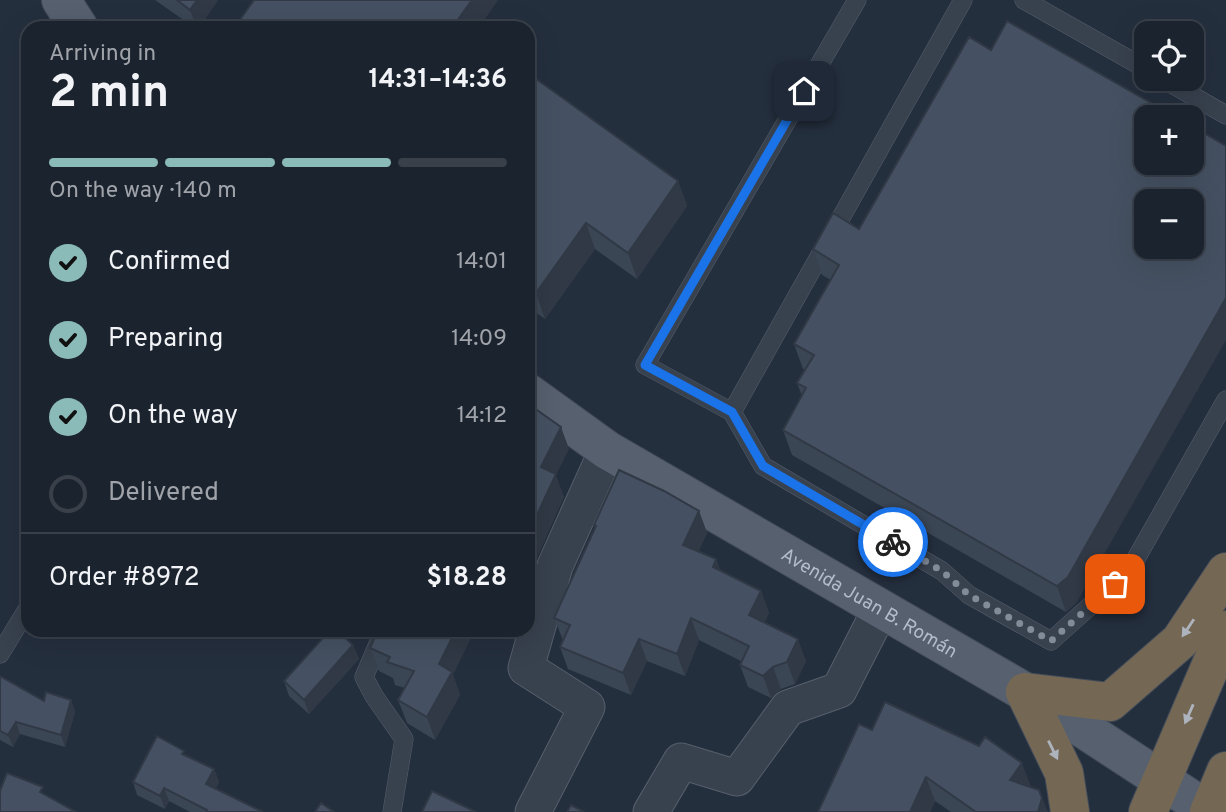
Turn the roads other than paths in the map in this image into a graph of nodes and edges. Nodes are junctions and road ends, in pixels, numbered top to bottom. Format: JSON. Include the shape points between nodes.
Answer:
{"nodes":[{"id":1,"x":61,"y":0,"type":"edge"},
{"id":2,"x":857,"y":0,"type":"edge"},
{"id":3,"x":963,"y":0,"type":"edge"},
{"id":4,"x":1024,"y":0,"type":"edge"},
{"id":5,"x":74,"y":21,"type":"edge"},
{"id":6,"x":1134,"y":62,"type":"edge"},
{"id":7,"x":1185,"y":91,"type":"edge"},
{"id":8,"x":1226,"y":114,"type":"edge"},
{"id":9,"x":535,"y":398,"type":"edge"},
{"id":10,"x":1226,"y":400,"type":"edge"},
{"id":11,"x":732,"y":412,"type":"junction"},
{"id":12,"x":607,"y":450,"type":"junction"},
{"id":13,"x":1226,"y":572,"type":"edge"},
{"id":14,"x":880,"y":610,"type":"junction"},
{"id":15,"x":21,"y":620,"type":"edge"},
{"id":16,"x":1226,"y":630,"type":"edge"},
{"id":17,"x":535,"y":636,"type":"edge"},
{"id":18,"x":381,"y":637,"type":"edge"},
{"id":19,"x":535,"y":637,"type":"edge"},
{"id":20,"x":0,"y":654,"type":"edge"},
{"id":21,"x":1025,"y":692,"type":"junction"},
{"id":22,"x":1226,"y":771,"type":"edge"},
{"id":23,"x":1154,"y":795,"type":"edge"},
{"id":24,"x":392,"y":812,"type":"edge"},
{"id":25,"x":533,"y":812,"type":"edge"},
{"id":26,"x":651,"y":812,"type":"edge"},
{"id":27,"x":1070,"y":812,"type":"edge"},
{"id":28,"x":1209,"y":812,"type":"edge"}],
"edges":[{"from":1,"to":5,"type":"main road"},
{"from":2,"to":11,"type":"lane","via":[[645,365]]},
{"from":3,"to":11,"type":"lane"},
{"from":4,"to":6,"type":"lane"},
{"from":7,"to":8,"type":"lane"},
{"from":9,"to":12,"type":"main road","name":"Avenida Juan B. Román"},
{"from":10,"to":11,"type":"lane","via":[[1129,571],[1051,641],[763,466]]},
{"from":12,"to":14,"type":"main road","name":"Avenida Juan B. Román"},
{"from":12,"to":17,"type":"street","via":[[555,565]]},
{"from":13,"to":21,"type":"highway","one_way":true,"via":[[1180,641],[1110,702]]},
{"from":14,"to":21,"type":"main road","name":"Avenida Juan B. Román"},
{"from":14,"to":26,"type":"street","via":[[839,690],[788,708],[737,778],[681,761]]},
{"from":15,"to":20,"type":"lane"},
{"from":16,"to":23,"type":"highway","one_way":true},
{"from":18,"to":24,"type":"lane","via":[[364,677],[404,740]]},
{"from":19,"to":25,"type":"street","via":[[526,668],[587,706]]},
{"from":21,"to":23,"type":"main road","name":"Avenida Juan B. Román"},
{"from":21,"to":27,"type":"highway","one_way":true,"via":[[1064,773]]},
{"from":22,"to":28,"type":"highway"},
{"from":23,"to":28,"type":"main road","name":"Avenida Juan B. Román"}]}
